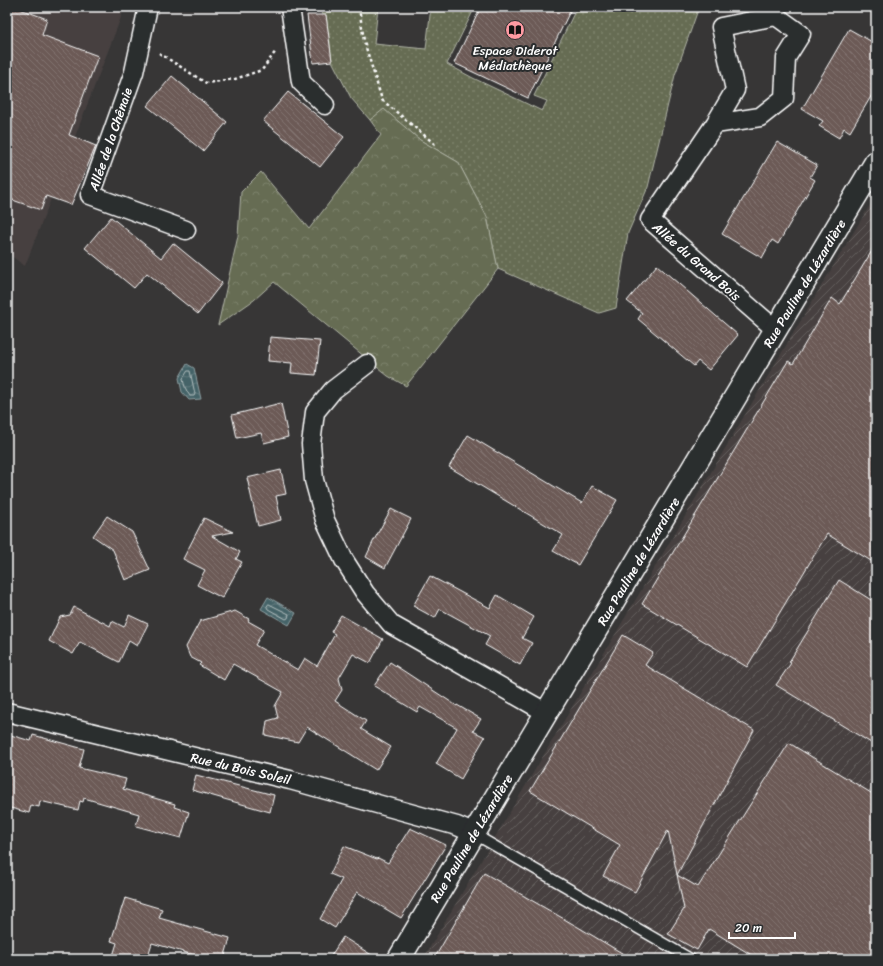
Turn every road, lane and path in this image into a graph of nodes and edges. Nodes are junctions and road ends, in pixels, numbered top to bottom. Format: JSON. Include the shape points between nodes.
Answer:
{"nodes":[{"id":1,"x":148,"y":7,"type":"edge"},
{"id":2,"x":290,"y":7,"type":"edge"},
{"id":3,"x":359,"y":7,"type":"edge"},
{"id":4,"x":140,"y":41,"type":"junction"},
{"id":5,"x":276,"y":50,"type":"dead end"},
{"id":6,"x":325,"y":106,"type":"dead end"},
{"id":7,"x":714,"y":124,"type":"junction"},
{"id":8,"x":436,"y":145,"type":"dead end"},
{"id":9,"x":876,"y":162,"type":"edge"},
{"id":10,"x":186,"y":230,"type":"dead end"},
{"id":11,"x":776,"y":330,"type":"junction"},
{"id":12,"x":367,"y":364,"type":"dead end"},
{"id":13,"x":7,"y":712,"type":"edge"},
{"id":14,"x":547,"y":713,"type":"junction"},
{"id":15,"x":473,"y":833,"type":"junction"},
{"id":16,"x":399,"y":959,"type":"edge"},
{"id":17,"x":691,"y":959,"type":"edge"}],
"edges":[{"from":1,"to":4,"type":"street","name":"Allée de la Chênaie"},
{"from":2,"to":6,"type":"street","via":[[300,82]]},
{"from":3,"to":8,"type":"path","via":[[364,41],[382,100]]},
{"from":4,"to":5,"type":"path","via":[[206,83],[235,79],[262,70]]},
{"from":4,"to":10,"type":"street","name":"Allée de la Chênaie","via":[[134,72],[90,195]]},
{"from":7,"to":7,"type":"street","name":"Allée du Grand Bois","via":[[735,90],[721,27],[776,16],[801,34],[786,58],[784,98],[760,117]]},
{"from":7,"to":11,"type":"street","name":"Allée du Grand Bois","via":[[650,220]]},
{"from":9,"to":11,"type":"main road","name":"Rue Pauline de Lézardière"},
{"from":11,"to":14,"type":"main road","name":"Rue Pauline de Lézardière"},
{"from":12,"to":14,"type":"street","via":[[334,390],[315,412],[311,444],[314,480],[325,520],[344,560],[365,593],[392,624]]},
{"from":13,"to":15,"type":"street","name":"Rue du Bois Soleil","via":[[290,780],[457,826]]},
{"from":14,"to":15,"type":"main road","name":"Rue Pauline de Lézardière"},
{"from":15,"to":16,"type":"main road","name":"Rue Pauline de Lézardière"},
{"from":15,"to":17,"type":"lane"}]}
